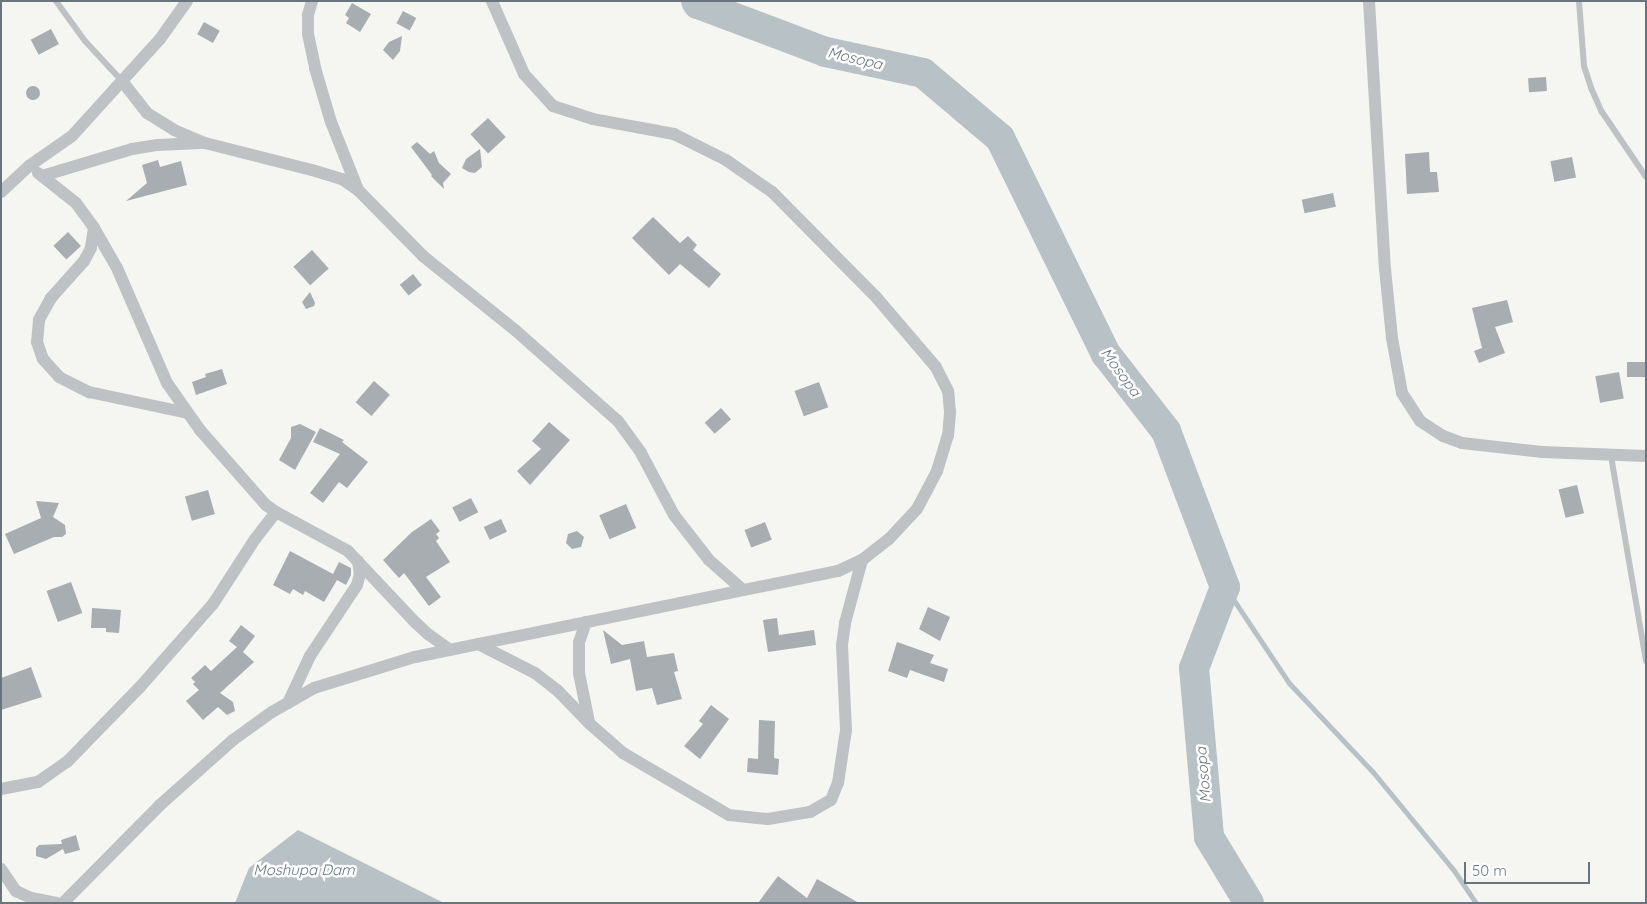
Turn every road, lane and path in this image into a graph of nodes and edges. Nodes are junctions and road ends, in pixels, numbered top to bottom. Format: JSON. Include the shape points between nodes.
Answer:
{"nodes":[{"id":1,"x":56,"y":1,"type":"edge"},
{"id":2,"x":187,"y":1,"type":"edge"},
{"id":3,"x":312,"y":1,"type":"edge"},
{"id":4,"x":492,"y":1,"type":"edge"},
{"id":5,"x":1368,"y":1,"type":"edge"},
{"id":6,"x":1579,"y":1,"type":"edge"},
{"id":7,"x":122,"y":81,"type":"junction"},
{"id":8,"x":205,"y":143,"type":"junction"},
{"id":9,"x":29,"y":166,"type":"junction"},
{"id":10,"x":42,"y":176,"type":"junction"},
{"id":11,"x":1646,"y":177,"type":"edge"},
{"id":12,"x":358,"y":190,"type":"junction"},
{"id":13,"x":1,"y":192,"type":"edge"},
{"id":14,"x":94,"y":228,"type":"junction"},
{"id":15,"x":188,"y":413,"type":"junction"},
{"id":16,"x":1611,"y":456,"type":"junction"},
{"id":17,"x":1646,"y":456,"type":"edge"},
{"id":18,"x":276,"y":512,"type":"junction"},
{"id":19,"x":862,"y":560,"type":"junction"},
{"id":20,"x":358,"y":561,"type":"junction"},
{"id":21,"x":743,"y":590,"type":"junction"},
{"id":22,"x":586,"y":622,"type":"junction"},
{"id":23,"x":478,"y":644,"type":"junction"},
{"id":24,"x":450,"y":650,"type":"junction"},
{"id":25,"x":1646,"y":661,"type":"edge"},
{"id":26,"x":288,"y":703,"type":"junction"},
{"id":27,"x":590,"y":724,"type":"junction"},
{"id":28,"x":1,"y":789,"type":"edge"},
{"id":29,"x":1,"y":869,"type":"edge"},
{"id":30,"x":57,"y":903,"type":"edge"},
{"id":31,"x":63,"y":903,"type":"edge"}],
"edges":[{"from":1,"to":7,"type":"lane","via":[[85,41]]},
{"from":2,"to":7,"type":"street","via":[[160,39]]},
{"from":3,"to":12,"type":"street","via":[[308,34],[315,68],[331,122]]},
{"from":4,"to":19,"type":"street","via":[[524,74],[552,106],[593,119],[674,134],[726,160],[772,192],[877,298],[935,366],[948,391],[950,412],[948,436],[937,471],[917,509],[889,539]]},
{"from":5,"to":16,"type":"street","via":[[1385,269],[1402,393],[1420,421],[1443,436],[1462,443]]},
{"from":6,"to":11,"type":"lane","via":[[1584,66],[1592,90],[1602,112]]},
{"from":7,"to":8,"type":"street","via":[[147,113],[174,130]]},
{"from":7,"to":9,"type":"street","via":[[72,136]]},
{"from":8,"to":10,"type":"street","via":[[132,149]]},
{"from":8,"to":12,"type":"street","via":[[342,179]]},
{"from":9,"to":10,"type":"street"},
{"from":9,"to":13,"type":"street"},
{"from":10,"to":14,"type":"street","via":[[76,202]]},
{"from":12,"to":21,"type":"street","via":[[423,256],[515,330],[618,421],[641,453],[674,515],[709,560]]},
{"from":14,"to":15,"type":"street","via":[[117,268],[167,383]]},
{"from":14,"to":15,"type":"street","via":[[91,248],[84,261],[51,298],[40,320],[37,342],[43,359],[59,377],[89,392]]},
{"from":15,"to":18,"type":"street","via":[[257,496]]},
{"from":16,"to":17,"type":"street"},
{"from":16,"to":25,"type":"lane"},
{"from":18,"to":20,"type":"street","via":[[335,542]]},
{"from":18,"to":28,"type":"street","via":[[213,604],[140,688],[67,762],[38,782]]},
{"from":19,"to":21,"type":"street","via":[[838,571]]},
{"from":19,"to":27,"type":"street","via":[[845,623],[842,660],[846,730],[838,783],[830,800],[810,812],[768,819],[729,815],[623,753]]},
{"from":20,"to":24,"type":"street","via":[[415,622]]},
{"from":20,"to":26,"type":"street","via":[[360,574],[357,585],[310,656]]},
{"from":21,"to":22,"type":"street"},
{"from":22,"to":23,"type":"street"},
{"from":22,"to":27,"type":"street","via":[[580,642],[579,673]]},
{"from":23,"to":24,"type":"street"},
{"from":23,"to":27,"type":"street","via":[[535,673]]},
{"from":24,"to":26,"type":"street","via":[[415,657],[314,688]]},
{"from":26,"to":31,"type":"street","via":[[226,747],[160,805]]},
{"from":29,"to":30,"type":"street","via":[[16,891],[31,898]]}]}
